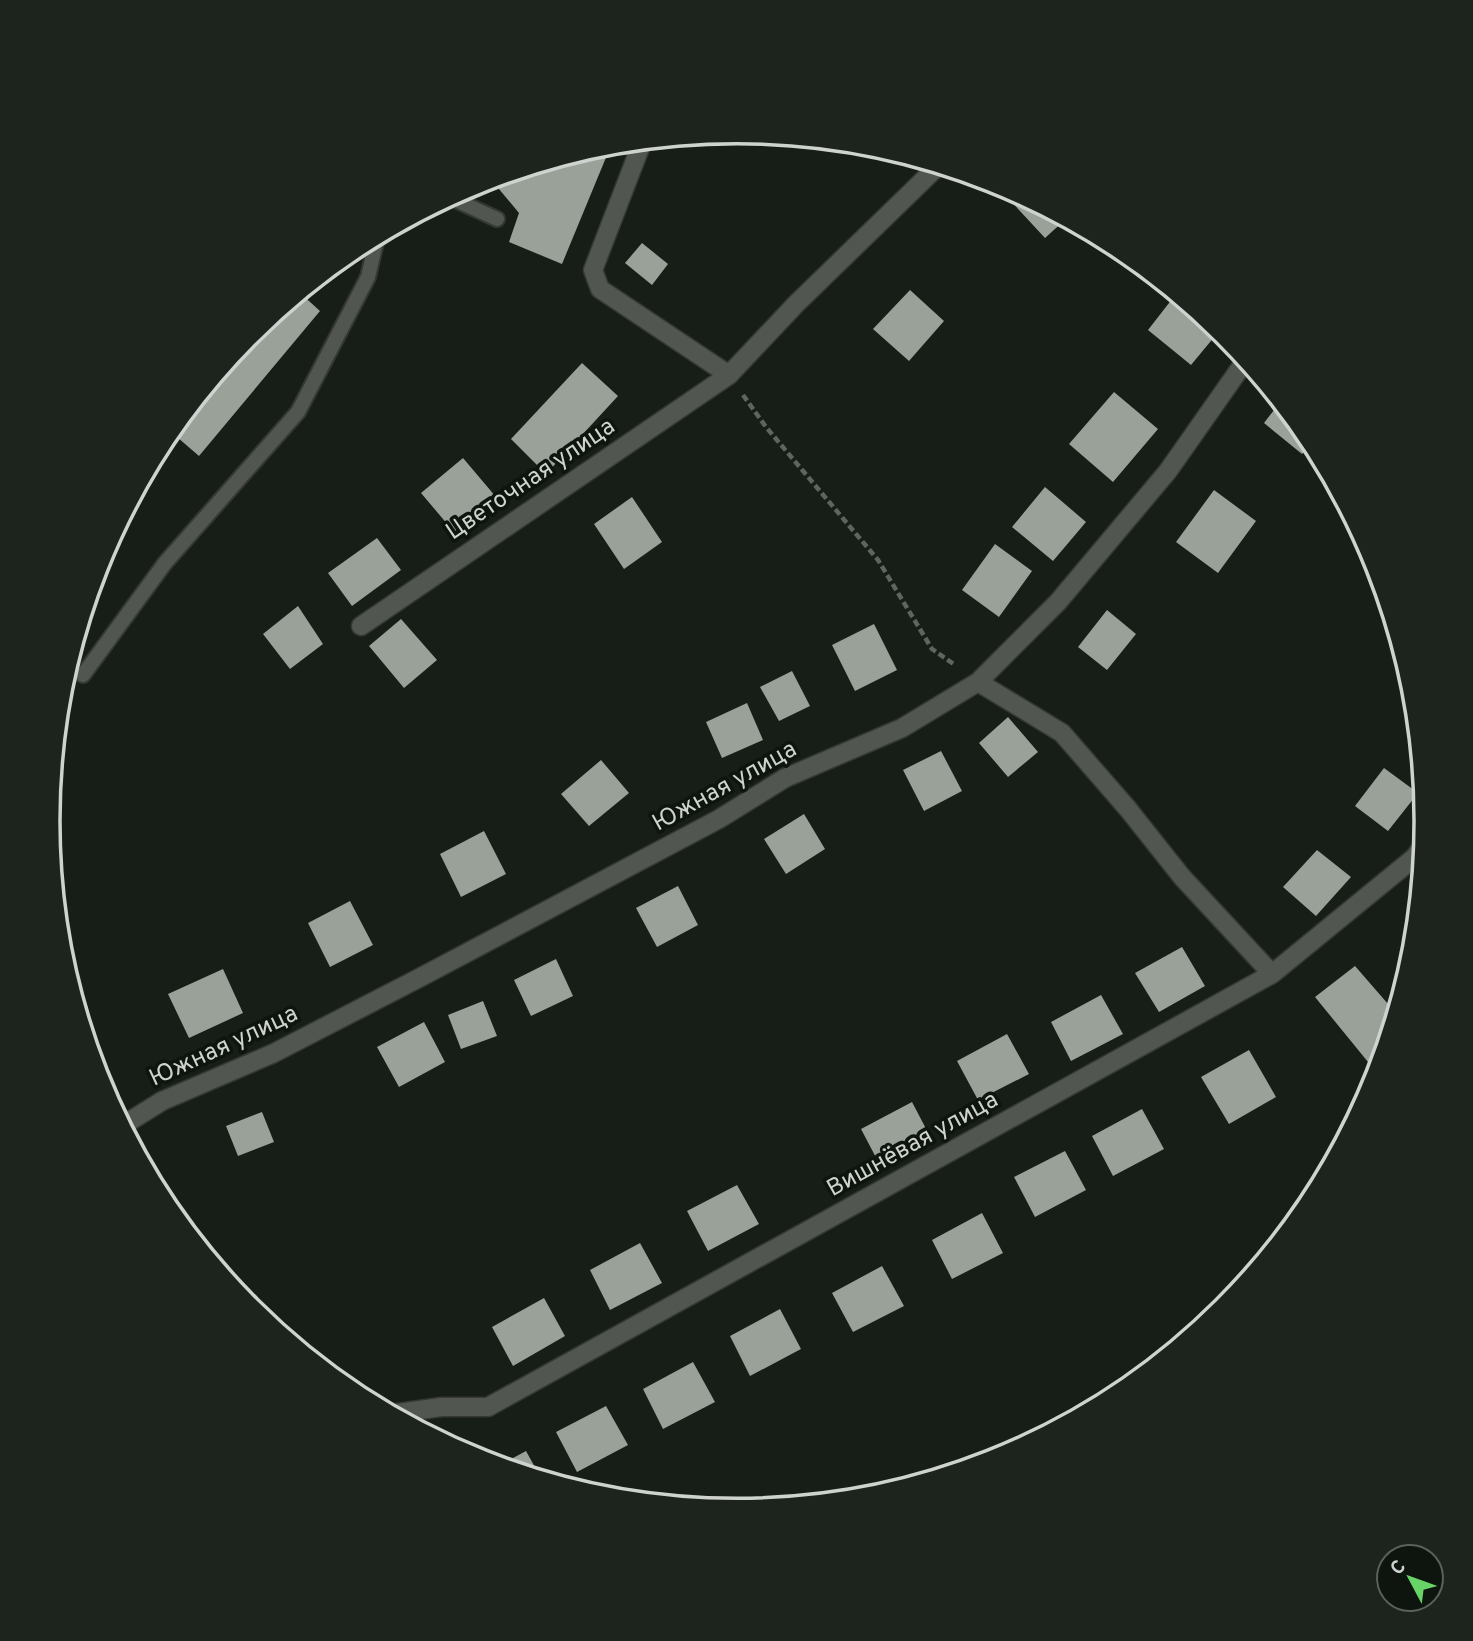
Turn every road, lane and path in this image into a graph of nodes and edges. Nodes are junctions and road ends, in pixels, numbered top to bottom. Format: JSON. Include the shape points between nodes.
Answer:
{"nodes":[{"id":1,"x":639,"y":151,"type":"edge"},
{"id":2,"x":931,"y":173,"type":"edge"},
{"id":3,"x":461,"y":202,"type":"edge"},
{"id":4,"x":497,"y":219,"type":"dead end"},
{"id":5,"x":375,"y":249,"type":"edge"},
{"id":6,"x":1240,"y":368,"type":"edge"},
{"id":7,"x":729,"y":375,"type":"junction"},
{"id":8,"x":362,"y":626,"type":"dead end"},
{"id":9,"x":83,"y":676,"type":"dead end"},
{"id":10,"x":978,"y":682,"type":"junction"},
{"id":11,"x":1412,"y":859,"type":"edge"},
{"id":12,"x":1272,"y":975,"type":"junction"},
{"id":13,"x":130,"y":1121,"type":"edge"},
{"id":14,"x":407,"y":1412,"type":"edge"}],
"edges":[{"from":1,"to":7,"type":"street","via":[[593,270],[600,289]]},
{"from":2,"to":7,"type":"street","name":"Цветочная улица"},
{"from":3,"to":4,"type":"lane"},
{"from":5,"to":9,"type":"lane","via":[[368,277],[298,412],[166,563]]},
{"from":6,"to":10,"type":"street","name":"Южная улица","via":[[1151,491],[1058,602]]},
{"from":7,"to":8,"type":"street","name":"Цветочная улица"},
{"from":7,"to":10,"type":"path","via":[[766,427],[878,560],[932,649]]},
{"from":10,"to":12,"type":"street","via":[[1062,733],[1182,877]]},
{"from":10,"to":13,"type":"street","name":"Южная улица","via":[[902,728],[785,778],[719,819],[409,984],[274,1053],[162,1101]]},
{"from":11,"to":12,"type":"street","name":"Вишнёвая улица"},
{"from":12,"to":14,"type":"street","name":"Вишнёвая улица","via":[[488,1407]]}]}
